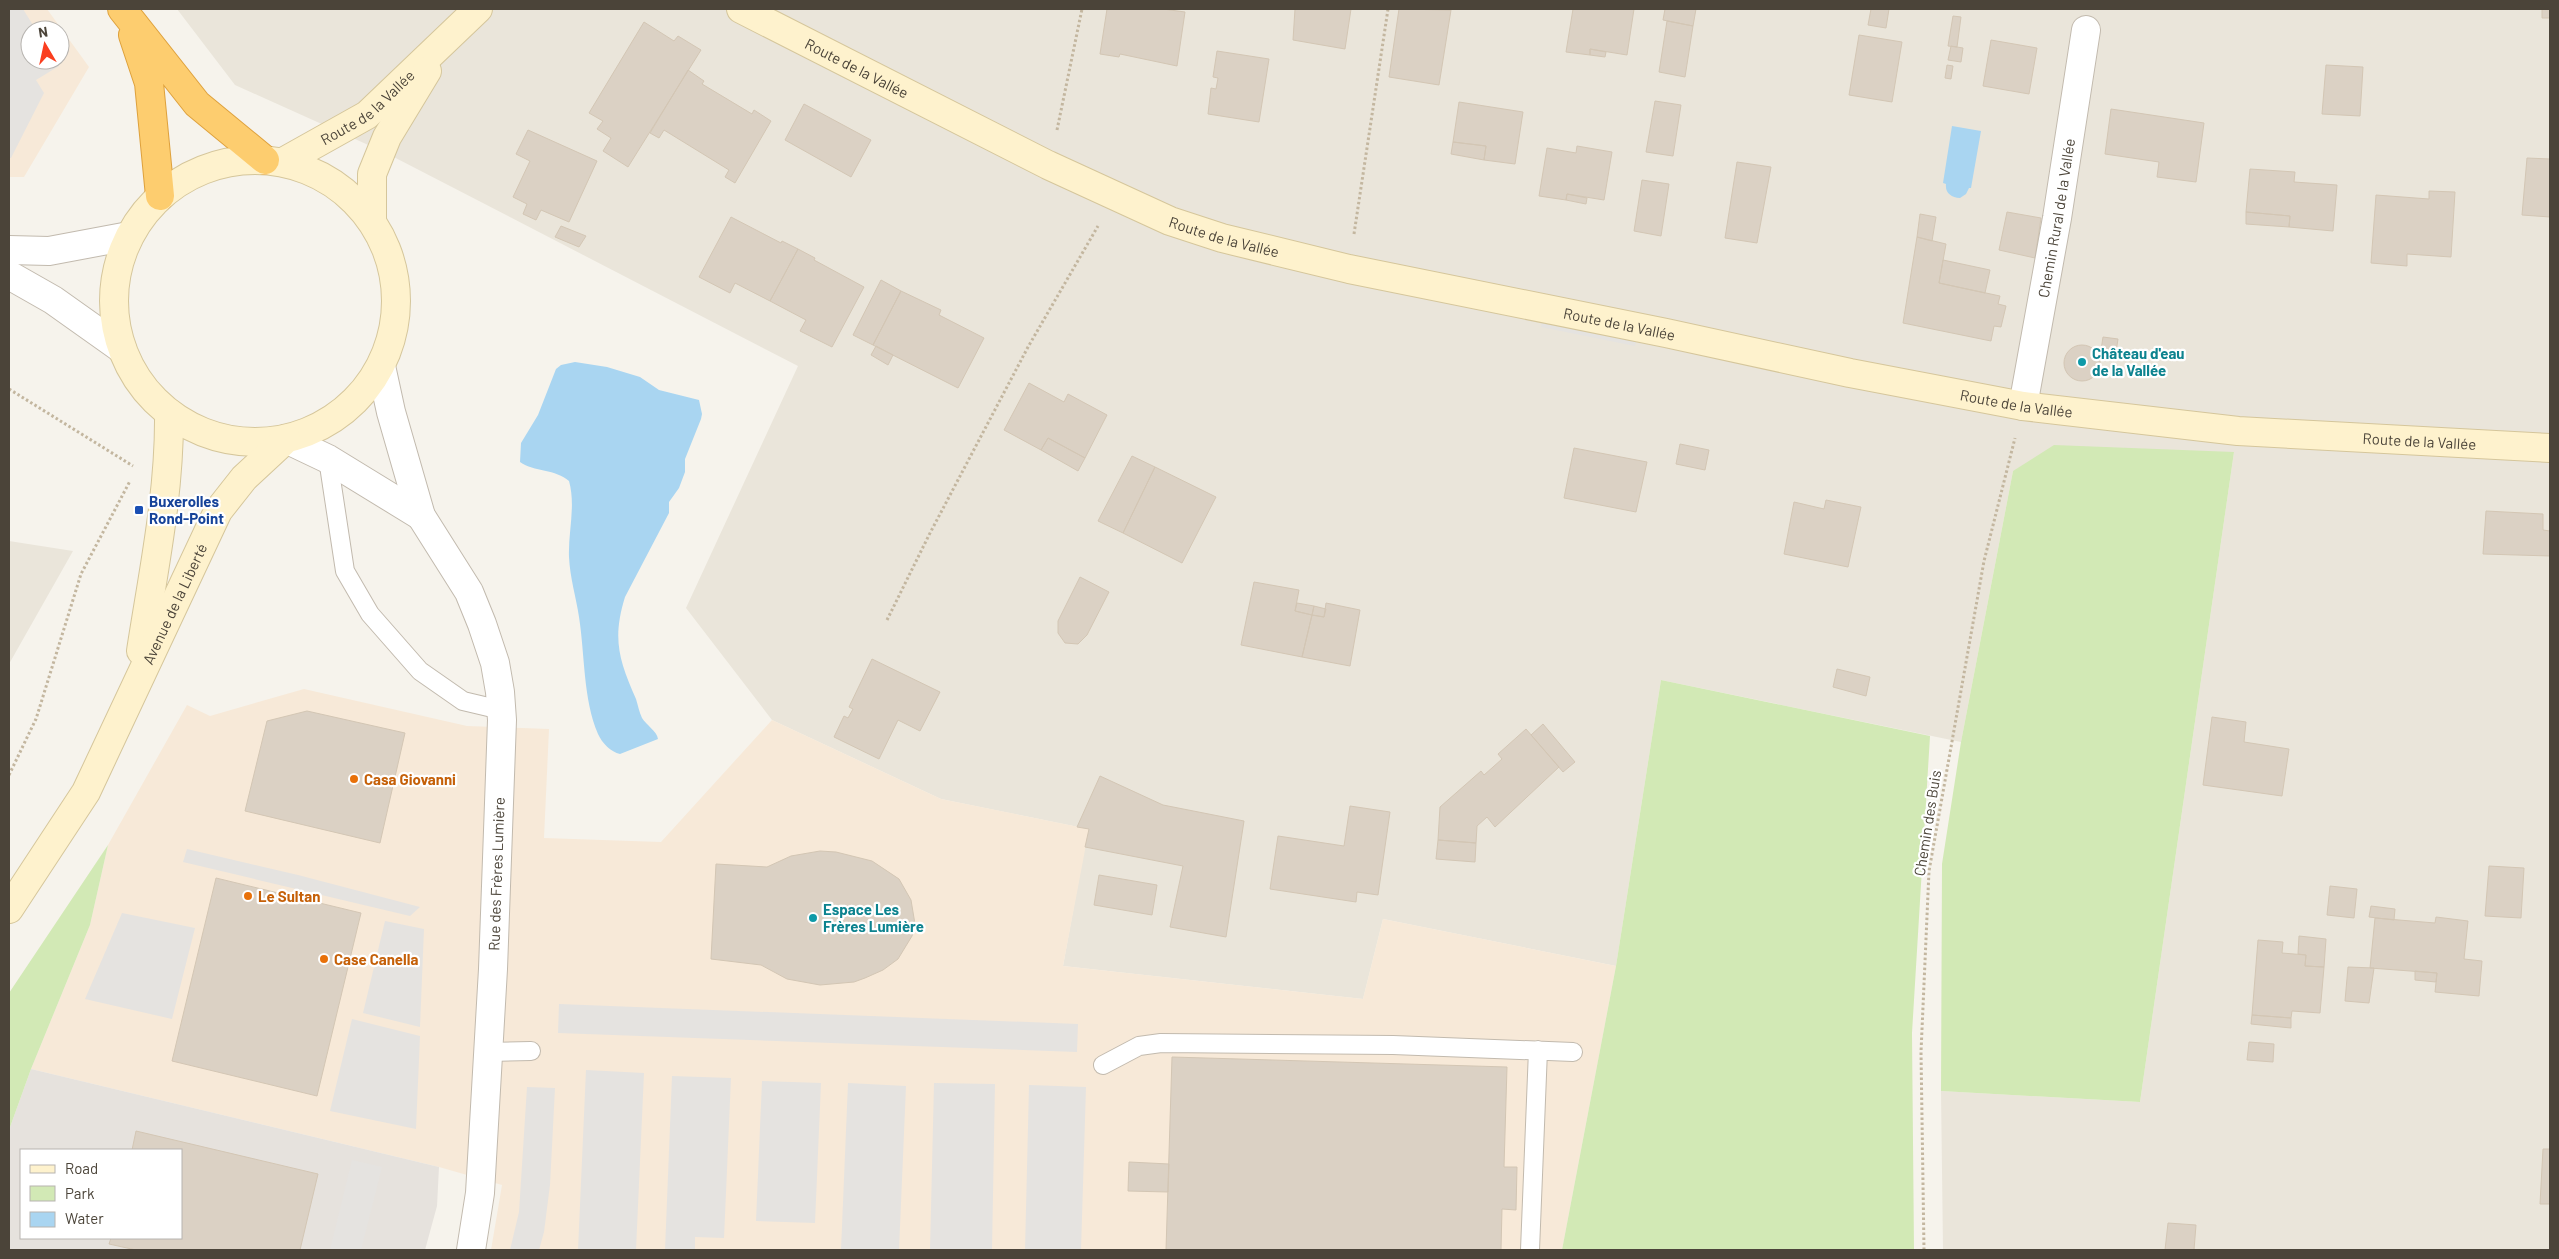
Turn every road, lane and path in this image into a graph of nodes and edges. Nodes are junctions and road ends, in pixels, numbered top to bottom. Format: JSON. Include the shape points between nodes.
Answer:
{"nodes":[{"id":1,"x":478,"y":9,"type":"edge"},
{"id":2,"x":741,"y":9,"type":"edge"},
{"id":3,"x":1082,"y":9,"type":"edge"},
{"id":4,"x":1388,"y":9,"type":"edge"},
{"id":5,"x":125,"y":12,"type":"edge"},
{"id":6,"x":2086,"y":30,"type":"dead end"},
{"id":7,"x":445,"y":42,"type":"junction"},
{"id":8,"x":274,"y":161,"type":"junction"},
{"id":9,"x":1048,"y":165,"type":"junction"},
{"id":10,"x":160,"y":196,"type":"junction"},
{"id":11,"x":1114,"y":197,"type":"junction"},
{"id":12,"x":372,"y":221,"type":"junction"},
{"id":13,"x":129,"y":236,"type":"junction"},
{"id":14,"x":9,"y":250,"type":"edge"},
{"id":15,"x":1349,"y":269,"type":"junction"},
{"id":16,"x":9,"y":275,"type":"edge"},
{"id":17,"x":122,"y":349,"type":"junction"},
{"id":18,"x":381,"y":366,"type":"junction"},
{"id":19,"x":9,"y":389,"type":"edge"},
{"id":20,"x":2023,"y":406,"type":"junction"},
{"id":21,"x":169,"y":413,"type":"junction"},
{"id":22,"x":286,"y":439,"type":"junction"},
{"id":23,"x":2550,"y":448,"type":"edge"},
{"id":24,"x":328,"y":459,"type":"junction"},
{"id":25,"x":137,"y":468,"type":"junction"},
{"id":26,"x":166,"y":487,"type":"junction"},
{"id":27,"x":421,"y":516,"type":"junction"},
{"id":28,"x":887,"y":620,"type":"dead end"},
{"id":29,"x":138,"y":678,"type":"junction"},
{"id":30,"x":501,"y":710,"type":"junction"},
{"id":31,"x":9,"y":775,"type":"edge"},
{"id":32,"x":9,"y":909,"type":"edge"},
{"id":33,"x":1538,"y":1050,"type":"junction"},
{"id":34,"x":531,"y":1051,"type":"dead end"},
{"id":35,"x":488,"y":1052,"type":"junction"},
{"id":36,"x":1573,"y":1052,"type":"dead end"},
{"id":37,"x":1104,"y":1065,"type":"dead end"},
{"id":38,"x":471,"y":1250,"type":"edge"},
{"id":39,"x":1530,"y":1250,"type":"edge"},
{"id":40,"x":1924,"y":1250,"type":"edge"}],
"edges":[{"from":1,"to":7,"type":"street","name":"Route de la Vallée"},
{"from":2,"to":9,"type":"street","name":"Route de la Vallée"},
{"from":3,"to":9,"type":"path"},
{"from":4,"to":15,"type":"path"},
{"from":5,"to":8,"type":"highway","via":[[197,104]]},
{"from":5,"to":10,"type":"highway","via":[[149,84]]},
{"from":6,"to":20,"type":"street","name":"Chemin Rural de la Vallée"},
{"from":7,"to":8,"type":"street","name":"Route de la Vallée","via":[[366,114]]},
{"from":7,"to":12,"type":"street","name":"Route de la Vallée","via":[[387,137],[372,174]]},
{"from":8,"to":10,"type":"street","via":[[227,163],[191,175]]},
{"from":8,"to":12,"type":"street","via":[[317,174],[348,194]]},
{"from":9,"to":11,"type":"street","name":"Route de la Vallée"},
{"from":10,"to":13,"type":"street"},
{"from":11,"to":15,"type":"street","name":"Route de la Vallée","via":[[1222,238]]},
{"from":11,"to":28,"type":"path","via":[[1028,346]]},
{"from":12,"to":18,"type":"street","via":[[389,254],[396,292],[394,330]]},
{"from":13,"to":14,"type":"street","via":[[49,251]]},
{"from":13,"to":17,"type":"street","via":[[116,273],[114,311]]},
{"from":15,"to":20,"type":"street","name":"Route de la Vallée"},
{"from":16,"to":17,"type":"street","via":[[53,300]]},
{"from":17,"to":21,"type":"street","via":[[141,385]]},
{"from":18,"to":22,"type":"street","via":[[357,399],[324,424]]},
{"from":18,"to":27,"type":"street","name":"Rue des Frères Lumière"},
{"from":19,"to":25,"type":"path"},
{"from":20,"to":23,"type":"street","name":"Route de la Vallée","via":[[2238,431]]},
{"from":20,"to":40,"type":"path","name":"Chemin des Buis","via":[[1984,561],[1930,870],[1921,1052]]},
{"from":21,"to":22,"type":"street","via":[[205,433],[244,442]]},
{"from":21,"to":26,"type":"street","name":"Avenue de la Liberté"},
{"from":22,"to":24,"type":"street","name":"Rue des Frères Lumière"},
{"from":22,"to":29,"type":"street","name":"Avenue de la Liberté","via":[[244,478],[218,511]]},
{"from":24,"to":27,"type":"street","name":"Rue des Frères Lumière"},
{"from":24,"to":30,"type":"lane","via":[[344,571],[370,614],[420,671],[463,700]]},
{"from":25,"to":26,"type":"path"},
{"from":25,"to":31,"type":"path","via":[[81,574],[36,719]]},
{"from":26,"to":29,"type":"street","name":"Avenue de la Liberté"},
{"from":27,"to":30,"type":"street","name":"Rue des Frères Lumière","via":[[469,592],[495,663]]},
{"from":29,"to":32,"type":"street","name":"Avenue de la Liberté","via":[[86,792]]},
{"from":30,"to":35,"type":"street","name":"Rue des Frères Lumière"},
{"from":33,"to":36,"type":"lane"},
{"from":33,"to":37,"type":"lane","via":[[1161,1043],[1139,1046]]},
{"from":33,"to":39,"type":"lane"},
{"from":34,"to":35,"type":"lane"},
{"from":35,"to":38,"type":"street","name":"Rue des Frères Lumière","via":[[480,1193]]}]}
